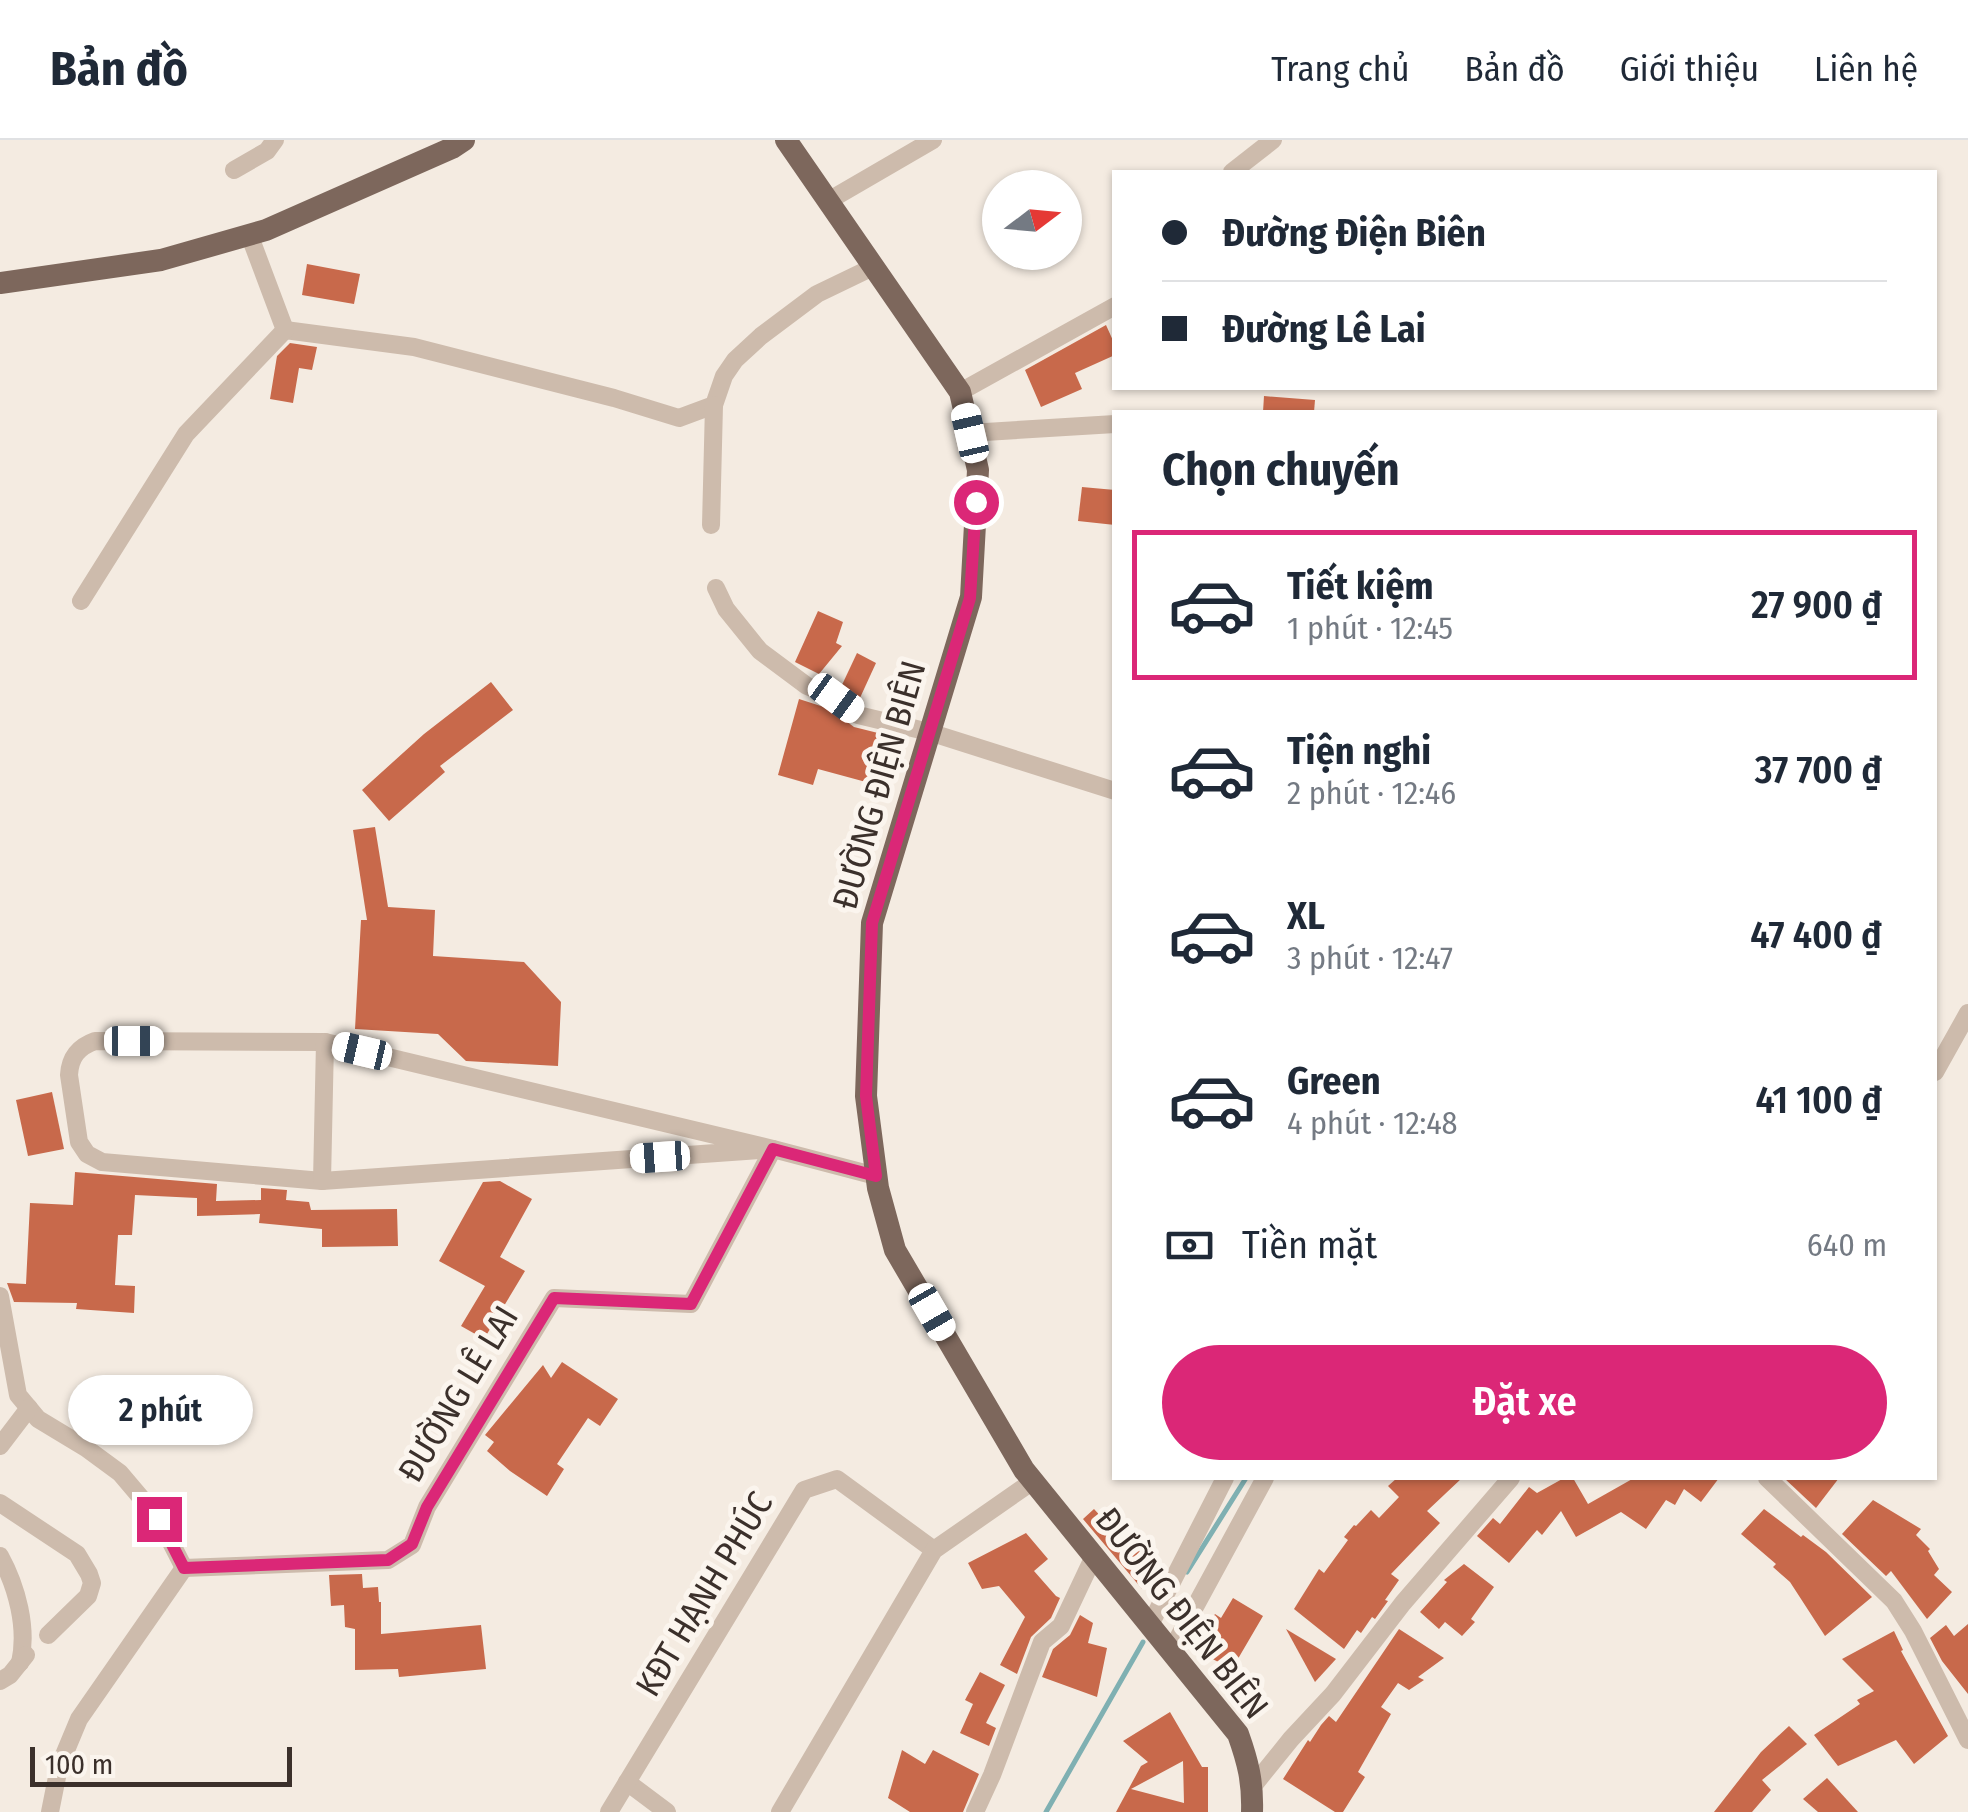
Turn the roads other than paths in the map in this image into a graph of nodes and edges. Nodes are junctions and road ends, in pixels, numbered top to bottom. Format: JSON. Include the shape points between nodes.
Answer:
{"nodes":[{"id":1,"x":275,"y":140,"type":"edge"},
{"id":2,"x":464,"y":140,"type":"edge"},
{"id":3,"x":786,"y":140,"type":"edge"},
{"id":4,"x":933,"y":140,"type":"edge"},
{"id":5,"x":1273,"y":140,"type":"edge"},
{"id":6,"x":234,"y":170,"type":"dead end"},
{"id":7,"x":1235,"y":170,"type":"edge"},
{"id":8,"x":828,"y":201,"type":"junction"},
{"id":9,"x":249,"y":234,"type":"junction"},
{"id":10,"x":873,"y":267,"type":"junction"},
{"id":11,"x":0,"y":283,"type":"edge"},
{"id":12,"x":1112,"y":308,"type":"edge"},
{"id":13,"x":286,"y":330,"type":"junction"},
{"id":14,"x":960,"y":392,"type":"junction"},
{"id":15,"x":714,"y":405,"type":"junction"},
{"id":16,"x":1112,"y":424,"type":"edge"},
{"id":17,"x":970,"y":433,"type":"junction"},
{"id":18,"x":710,"y":525,"type":"dead end"},
{"id":19,"x":716,"y":588,"type":"dead end"},
{"id":20,"x":81,"y":601,"type":"dead end"},
{"id":21,"x":930,"y":732,"type":"junction"},
{"id":22,"x":1112,"y":790,"type":"edge"},
{"id":23,"x":1968,"y":1013,"type":"edge"},
{"id":24,"x":325,"y":1042,"type":"junction"},
{"id":25,"x":1937,"y":1068,"type":"edge"},
{"id":26,"x":773,"y":1149,"type":"junction"},
{"id":27,"x":876,"y":1176,"type":"junction"},
{"id":28,"x":322,"y":1181,"type":"junction"},
{"id":29,"x":0,"y":1296,"type":"edge"},
{"id":30,"x":29,"y":1408,"type":"junction"},
{"id":31,"x":0,"y":1446,"type":"edge"},
{"id":32,"x":1224,"y":1480,"type":"edge"},
{"id":33,"x":1264,"y":1480,"type":"edge"},
{"id":34,"x":1508,"y":1480,"type":"edge"},
{"id":35,"x":1769,"y":1480,"type":"edge"},
{"id":36,"x":1033,"y":1481,"type":"junction"},
{"id":37,"x":0,"y":1503,"type":"edge"},
{"id":38,"x":934,"y":1550,"type":"junction"},
{"id":39,"x":0,"y":1556,"type":"edge"},
{"id":40,"x":1094,"y":1556,"type":"junction"},
{"id":41,"x":184,"y":1568,"type":"junction"},
{"id":42,"x":1150,"y":1624,"type":"junction"},
{"id":43,"x":48,"y":1635,"type":"dead end"},
{"id":44,"x":1172,"y":1651,"type":"junction"},
{"id":45,"x":0,"y":1681,"type":"edge"},
{"id":46,"x":1968,"y":1740,"type":"edge"},
{"id":47,"x":627,"y":1782,"type":"junction"},
{"id":48,"x":1253,"y":1786,"type":"junction"},
{"id":49,"x":50,"y":1812,"type":"edge"},
{"id":50,"x":609,"y":1812,"type":"edge"},
{"id":51,"x":667,"y":1812,"type":"edge"},
{"id":52,"x":780,"y":1812,"type":"edge"},
{"id":53,"x":975,"y":1812,"type":"edge"},
{"id":54,"x":1252,"y":1812,"type":"edge"}],
"edges":[{"from":1,"to":6,"type":"street"},
{"from":2,"to":9,"type":"main road"},
{"from":3,"to":8,"type":"main road","name":"ĐƯỜNG ĐIỆN BIÊN"},
{"from":4,"to":8,"type":"street"},
{"from":5,"to":7,"type":"street"},
{"from":8,"to":10,"type":"main road","name":"ĐƯỜNG ĐIỆN BIÊN"},
{"from":9,"to":11,"type":"main road","via":[[161,260]]},
{"from":9,"to":13,"type":"street"},
{"from":10,"to":14,"type":"main road","name":"ĐƯỜNG ĐIỆN BIÊN"},
{"from":10,"to":15,"type":"street","via":[[817,294],[761,336],[734,360]]},
{"from":12,"to":14,"type":"street"},
{"from":13,"to":15,"type":"street","via":[[414,348],[679,418]]},
{"from":13,"to":20,"type":"street","via":[[186,434]]},
{"from":14,"to":17,"type":"main road","name":"ĐƯỜNG ĐIỆN BIÊN"},
{"from":15,"to":18,"type":"street"},
{"from":16,"to":17,"type":"street"},
{"from":17,"to":21,"type":"main road","name":"ĐƯỜNG ĐIỆN BIÊN","via":[[978,470],[970,598]]},
{"from":19,"to":21,"type":"street","via":[[760,651],[807,686],[858,714]]},
{"from":21,"to":22,"type":"street"},
{"from":21,"to":27,"type":"main road","name":"ĐƯỜNG ĐIỆN BIÊN","via":[[872,923],[866,1096]]},
{"from":23,"to":25,"type":"street"},
{"from":24,"to":26,"type":"street"},
{"from":24,"to":28,"type":"street"},
{"from":24,"to":28,"type":"street","via":[[95,1041],[81,1047],[69,1066],[79,1142],[97,1160]]},
{"from":26,"to":27,"type":"street"},
{"from":26,"to":28,"type":"street"},
{"from":26,"to":41,"type":"street","name":"ĐƯỜNG LÊ LAI","via":[[691,1304],[554,1298],[427,1507],[412,1544],[388,1560]]},
{"from":27,"to":36,"type":"main road","name":"ĐƯỜNG ĐIỆN BIÊN","via":[[895,1250]]},
{"from":29,"to":30,"type":"street","via":[[18,1395]]},
{"from":30,"to":31,"type":"street"},
{"from":30,"to":41,"type":"street","via":[[120,1473],[159,1519]]},
{"from":32,"to":42,"type":"street"},
{"from":33,"to":44,"type":"street"},
{"from":34,"to":48,"type":"street"},
{"from":35,"to":46,"type":"street","via":[[1894,1602]]},
{"from":36,"to":38,"type":"street"},
{"from":36,"to":40,"type":"main road","name":"ĐƯỜNG ĐIỆN BIÊN"},
{"from":37,"to":43,"type":"street","via":[[77,1554],[89,1574],[88,1596]]},
{"from":38,"to":47,"type":"street","name":"KĐT HẠNH PHÚC","via":[[837,1480],[804,1490]]},
{"from":38,"to":52,"type":"street"},
{"from":39,"to":45,"type":"street","via":[[10,1574],[25,1657]]},
{"from":40,"to":42,"type":"main road","name":"ĐƯỜNG ĐIỆN BIÊN"},
{"from":40,"to":53,"type":"street","via":[[1061,1626],[1042,1642]]},
{"from":41,"to":49,"type":"street","via":[[79,1719],[58,1768]]},
{"from":42,"to":44,"type":"main road","name":"ĐƯỜNG ĐIỆN BIÊN"},
{"from":44,"to":48,"type":"main road","name":"ĐƯỜNG ĐIỆN BIÊN","via":[[1238,1734]]},
{"from":47,"to":50,"type":"street","name":"KĐT HẠNH PHÚC"},
{"from":47,"to":51,"type":"street"},
{"from":48,"to":54,"type":"main road","name":"ĐƯỜNG ĐIỆN BIÊN"}]}
